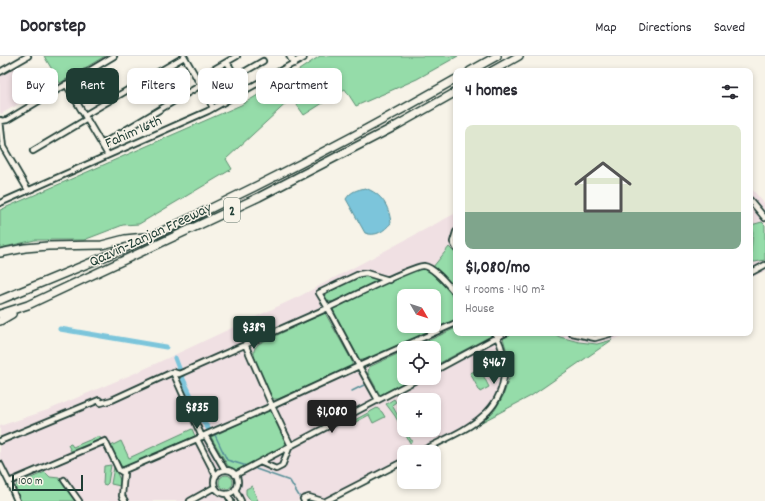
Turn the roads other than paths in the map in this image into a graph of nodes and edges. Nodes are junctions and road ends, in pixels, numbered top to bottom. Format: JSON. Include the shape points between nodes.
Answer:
{"nodes":[{"id":1,"x":28,"y":56,"type":"edge"},
{"id":2,"x":114,"y":56,"type":"edge"},
{"id":3,"x":184,"y":56,"type":"edge"},
{"id":4,"x":237,"y":56,"type":"edge"},
{"id":5,"x":290,"y":56,"type":"edge"},
{"id":6,"x":497,"y":56,"type":"edge"},
{"id":7,"x":519,"y":56,"type":"edge"},
{"id":8,"x":303,"y":57,"type":"edge"},
{"id":9,"x":263,"y":61,"type":"dead end"},
{"id":10,"x":227,"y":62,"type":"junction"},
{"id":11,"x":294,"y":63,"type":"junction"},
{"id":12,"x":93,"y":68,"type":"edge"},
{"id":13,"x":231,"y":68,"type":"edge"},
{"id":14,"x":475,"y":68,"type":"edge"},
{"id":15,"x":497,"y":68,"type":"edge"},
{"id":16,"x":248,"y":70,"type":"edge"},
{"id":17,"x":0,"y":72,"type":"edge"},
{"id":18,"x":197,"y":80,"type":"joint"},
{"id":19,"x":453,"y":81,"type":"edge"},
{"id":20,"x":66,"y":84,"type":"edge"},
{"id":21,"x":198,"y":87,"type":"edge"},
{"id":22,"x":453,"y":94,"type":"edge"},
{"id":23,"x":78,"y":104,"type":"edge"},
{"id":24,"x":210,"y":104,"type":"edge"},
{"id":25,"x":212,"y":108,"type":"junction"},
{"id":26,"x":86,"y":117,"type":"junction"},
{"id":27,"x":0,"y":120,"type":"edge"},
{"id":28,"x":102,"y":144,"type":"junction"},
{"id":29,"x":33,"y":152,"type":"dead end"},
{"id":30,"x":108,"y":155,"type":"junction"},
{"id":31,"x":28,"y":190,"type":"junction"},
{"id":32,"x":0,"y":203,"type":"edge"},
{"id":33,"x":753,"y":204,"type":"edge"},
{"id":34,"x":765,"y":218,"type":"edge"},
{"id":35,"x":151,"y":236,"type":"junction"},
{"id":36,"x":0,"y":254,"type":"edge"},
{"id":37,"x":765,"y":265,"type":"edge"},
{"id":38,"x":753,"y":271,"type":"edge"},
{"id":39,"x":389,"y":280,"type":"junction"},
{"id":40,"x":453,"y":291,"type":"edge"},
{"id":41,"x":0,"y":300,"type":"edge"},
{"id":42,"x":28,"y":305,"type":"junction"},
{"id":43,"x":328,"y":308,"type":"junction"},
{"id":44,"x":0,"y":314,"type":"edge"},
{"id":45,"x":0,"y":320,"type":"edge"},
{"id":46,"x":453,"y":324,"type":"edge"},
{"id":47,"x":494,"y":336,"type":"edge"},
{"id":48,"x":496,"y":336,"type":"edge"},
{"id":49,"x":586,"y":336,"type":"edge"},
{"id":50,"x":602,"y":336,"type":"edge"},
{"id":51,"x":246,"y":344,"type":"junction"},
{"id":52,"x":360,"y":366,"type":"junction"},
{"id":53,"x":441,"y":367,"type":"edge"},
{"id":54,"x":173,"y":372,"type":"junction"},
{"id":55,"x":407,"y":385,"type":"edge"},
{"id":56,"x":378,"y":400,"type":"junction"},
{"id":57,"x":272,"y":406,"type":"junction"},
{"id":58,"x":202,"y":437,"type":"junction"},
{"id":59,"x":0,"y":441,"type":"edge"},
{"id":60,"x":433,"y":445,"type":"edge"},
{"id":61,"x":290,"y":447,"type":"junction"},
{"id":62,"x":260,"y":462,"type":"junction"},
{"id":63,"x":0,"y":464,"type":"edge"},
{"id":64,"x":397,"y":465,"type":"edge"},
{"id":65,"x":225,"y":470,"type":"junction"},
{"id":66,"x":122,"y":472,"type":"junction"},
{"id":67,"x":235,"y":475,"type":"junction"},
{"id":68,"x":216,"y":476,"type":"junction"},
{"id":69,"x":64,"y":480,"type":"dead end"},
{"id":70,"x":9,"y":482,"type":"junction"},
{"id":71,"x":215,"y":487,"type":"junction"},
{"id":72,"x":235,"y":489,"type":"junction"},
{"id":73,"x":227,"y":494,"type":"junction"},
{"id":74,"x":124,"y":500,"type":"edge"},
{"id":75,"x":17,"y":501,"type":"edge"},
{"id":76,"x":79,"y":501,"type":"edge"},
{"id":77,"x":190,"y":501,"type":"edge"},
{"id":78,"x":231,"y":501,"type":"edge"},
{"id":79,"x":241,"y":501,"type":"edge"},
{"id":80,"x":304,"y":501,"type":"edge"},
{"id":81,"x":322,"y":501,"type":"edge"},
{"id":82,"x":326,"y":501,"type":"edge"}],
"edges":[{"from":1,"to":17,"type":"street"},
{"from":2,"to":12,"type":"street"},
{"from":3,"to":18,"type":"street"},
{"from":3,"to":26,"type":"street"},
{"from":4,"to":10,"type":"street"},
{"from":5,"to":11,"type":"main road"},
{"from":6,"to":14,"type":"highway"},
{"from":7,"to":15,"type":"highway"},
{"from":8,"to":11,"type":"main road"},
{"from":9,"to":16,"type":"street"},
{"from":10,"to":13,"type":"street"},
{"from":10,"to":18,"type":"street"},
{"from":11,"to":25,"type":"street","name":"Fahim 16th"},
{"from":19,"to":35,"type":"highway","name":"Qazvin-Zanjan Freeway","number":"2","via":[[352,137]]},
{"from":20,"to":27,"type":"street","via":[[7,120]]},
{"from":21,"to":28,"type":"street"},
{"from":22,"to":42,"type":"highway","name":"Qazvin-Zanjan Freeway","number":"2","via":[[259,198]]},
{"from":23,"to":26,"type":"street"},
{"from":24,"to":25,"type":"street"},
{"from":25,"to":30,"type":"street","name":"Fahim 16th"},
{"from":26,"to":28,"type":"street"},
{"from":26,"to":29,"type":"street"},
{"from":27,"to":31,"type":"street","via":[[3,147]]},
{"from":28,"to":30,"type":"street"},
{"from":30,"to":31,"type":"street","name":"Fahim 16th"},
{"from":31,"to":32,"type":"street","name":"Fahim 16th"},
{"from":33,"to":34,"type":"street"},
{"from":35,"to":36,"type":"highway","via":[[102,245],[25,248]]},
{"from":35,"to":41,"type":"highway","name":"Qazvin-Zanjan Freeway","number":"2"},
{"from":37,"to":38,"type":"street"},
{"from":39,"to":40,"type":"street","via":[[419,266],[425,266]]},
{"from":39,"to":43,"type":"street"},
{"from":39,"to":43,"type":"street","via":[[366,273],[359,274],[319,293]]},
{"from":42,"to":44,"type":"highway","name":"Qazvin-Zanjan Freeway","number":"2"},
{"from":42,"to":45,"type":"highway"},
{"from":43,"to":51,"type":"street"},
{"from":43,"to":52,"type":"street"},
{"from":46,"to":52,"type":"street"},
{"from":47,"to":53,"type":"street"},
{"from":48,"to":60,"type":"street","via":[[504,356],[506,372],[495,402],[485,415],[474,423]]},
{"from":49,"to":50,"type":"street"},
{"from":51,"to":54,"type":"street","via":[[178,374]]},
{"from":51,"to":57,"type":"street"},
{"from":52,"to":56,"type":"street"},
{"from":52,"to":57,"type":"street"},
{"from":54,"to":58,"type":"street"},
{"from":54,"to":59,"type":"street","via":[[112,400],[101,403],[99,400]]},
{"from":55,"to":56,"type":"street"},
{"from":56,"to":61,"type":"street"},
{"from":57,"to":58,"type":"street"},
{"from":57,"to":61,"type":"street"},
{"from":58,"to":65,"type":"street"},
{"from":58,"to":66,"type":"street"},
{"from":58,"to":68,"type":"street"},
{"from":61,"to":62,"type":"street"},
{"from":61,"to":62,"type":"street","via":[[282,466],[276,469]]},
{"from":62,"to":67,"type":"street"},
{"from":63,"to":70,"type":"street"},
{"from":64,"to":82,"type":"street"},
{"from":65,"to":67,"type":"street"},
{"from":65,"to":68,"type":"street"},
{"from":66,"to":70,"type":"street","via":[[105,442]]},
{"from":66,"to":74,"type":"street"},
{"from":67,"to":72,"type":"street","via":[[238,482]]},
{"from":68,"to":71,"type":"street"},
{"from":69,"to":76,"type":"street"},
{"from":70,"to":75,"type":"street"},
{"from":71,"to":73,"type":"street"},
{"from":71,"to":77,"type":"street"},
{"from":72,"to":73,"type":"street"},
{"from":72,"to":79,"type":"street"},
{"from":73,"to":78,"type":"street"},
{"from":80,"to":81,"type":"street","via":[[303,499],[309,496]]}]}
